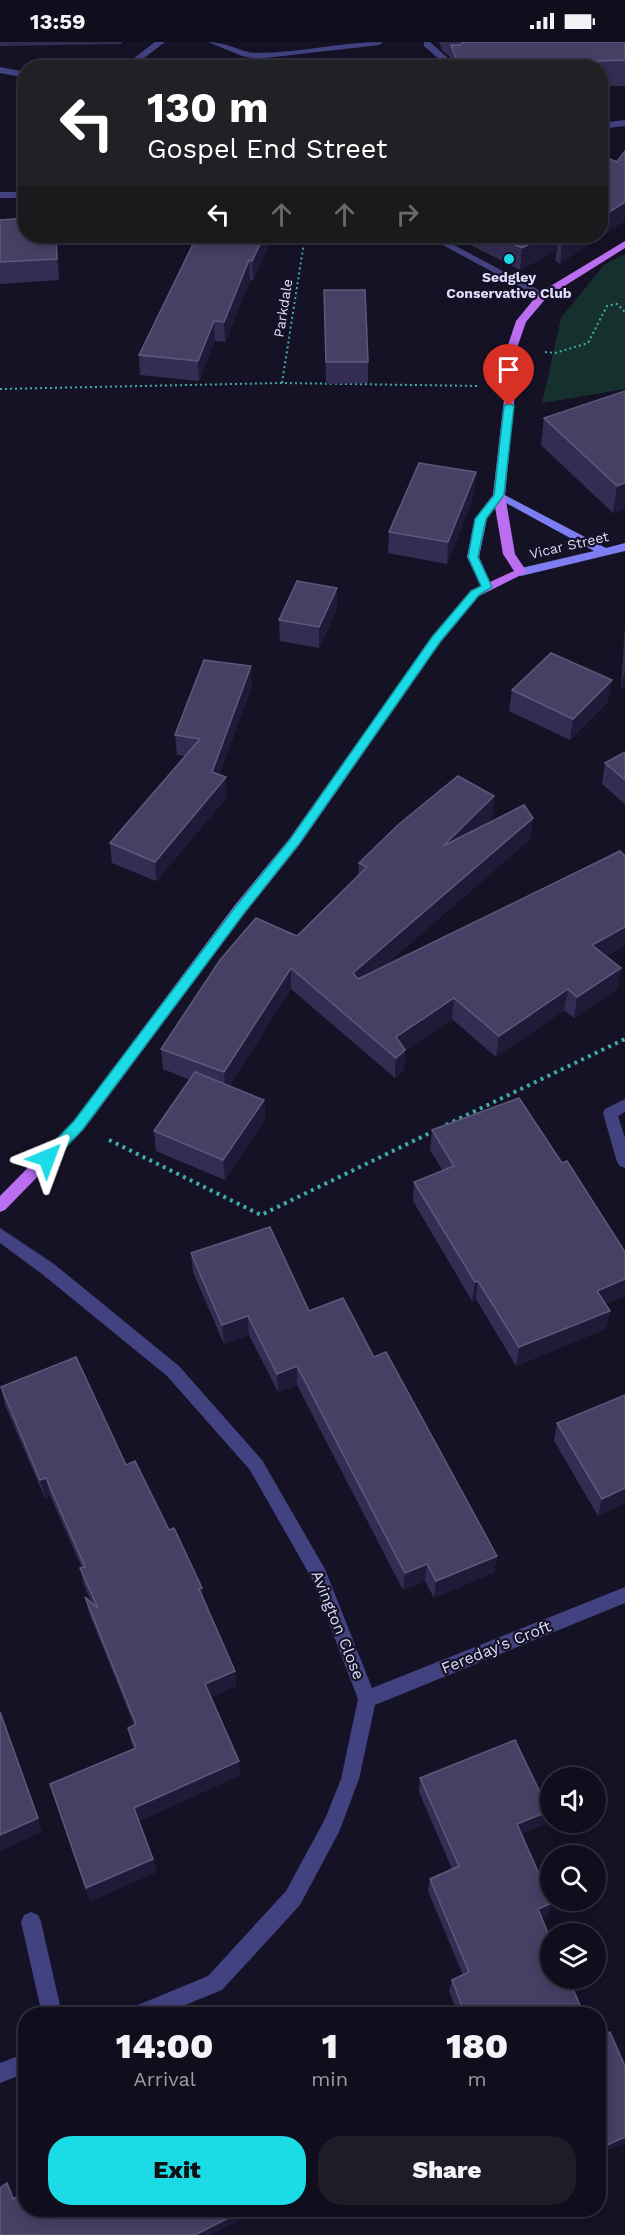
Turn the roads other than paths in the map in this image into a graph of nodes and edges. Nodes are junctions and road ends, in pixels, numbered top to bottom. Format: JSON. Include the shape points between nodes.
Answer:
{"nodes":[{"id":1,"x":161,"y":42,"type":"edge"},
{"id":2,"x":212,"y":42,"type":"edge"},
{"id":3,"x":379,"y":42,"type":"edge"},
{"id":4,"x":427,"y":44,"type":"dead end"},
{"id":5,"x":136,"y":60,"type":"edge"},
{"id":6,"x":446,"y":60,"type":"edge"},
{"id":7,"x":0,"y":70,"type":"edge"},
{"id":8,"x":18,"y":73,"type":"edge"},
{"id":9,"x":625,"y":123,"type":"edge"},
{"id":10,"x":608,"y":125,"type":"edge"},
{"id":11,"x":0,"y":195,"type":"edge"},
{"id":12,"x":18,"y":195,"type":"edge"},
{"id":13,"x":444,"y":243,"type":"edge"},
{"id":14,"x":625,"y":244,"type":"edge"},
{"id":15,"x":543,"y":295,"type":"junction"},
{"id":16,"x":499,"y":495,"type":"junction"},
{"id":17,"x":625,"y":547,"type":"edge"},
{"id":18,"x":604,"y":552,"type":"junction"},
{"id":19,"x":521,"y":572,"type":"junction"},
{"id":20,"x":487,"y":587,"type":"junction"},
{"id":21,"x":625,"y":1105,"type":"edge"},
{"id":22,"x":625,"y":1162,"type":"edge"},
{"id":23,"x":0,"y":1206,"type":"edge"},
{"id":24,"x":0,"y":1234,"type":"edge"},
{"id":25,"x":625,"y":1595,"type":"edge"},
{"id":26,"x":367,"y":1699,"type":"junction"},
{"id":27,"x":31,"y":1922,"type":"dead end"},
{"id":28,"x":50,"y":2007,"type":"edge"},
{"id":29,"x":157,"y":2007,"type":"edge"},
{"id":30,"x":18,"y":2066,"type":"edge"},
{"id":31,"x":0,"y":2073,"type":"edge"}],
"edges":[{"from":1,"to":5,"type":"street"},
{"from":2,"to":3,"type":"street","via":[[248,56]]},
{"from":4,"to":6,"type":"street"},
{"from":7,"to":8,"type":"street"},
{"from":9,"to":10,"type":"street"},
{"from":11,"to":12,"type":"street"},
{"from":13,"to":15,"type":"street"},
{"from":14,"to":15,"type":"main road"},
{"from":15,"to":16,"type":"main road","via":[[521,321],[512,348]]},
{"from":16,"to":18,"type":"street"},
{"from":16,"to":19,"type":"main road","via":[[509,554]]},
{"from":16,"to":20,"type":"main road","via":[[481,519],[473,557]]},
{"from":17,"to":18,"type":"street","name":"Vicar Street"},
{"from":18,"to":19,"type":"street","name":"Vicar Street"},
{"from":19,"to":20,"type":"main road"},
{"from":20,"to":23,"type":"main road","via":[[475,593],[436,640],[295,841],[79,1125]]},
{"from":21,"to":22,"type":"street","via":[[610,1113]]},
{"from":24,"to":26,"type":"street","name":"Avington Close","via":[[173,1371],[256,1465],[320,1575]]},
{"from":25,"to":26,"type":"street","name":"Fereday's Croft"},
{"from":26,"to":29,"type":"street","name":"Avington Close","via":[[350,1779],[336,1816],[293,1898],[215,1983]]},
{"from":27,"to":28,"type":"street"},
{"from":30,"to":31,"type":"street"}]}
